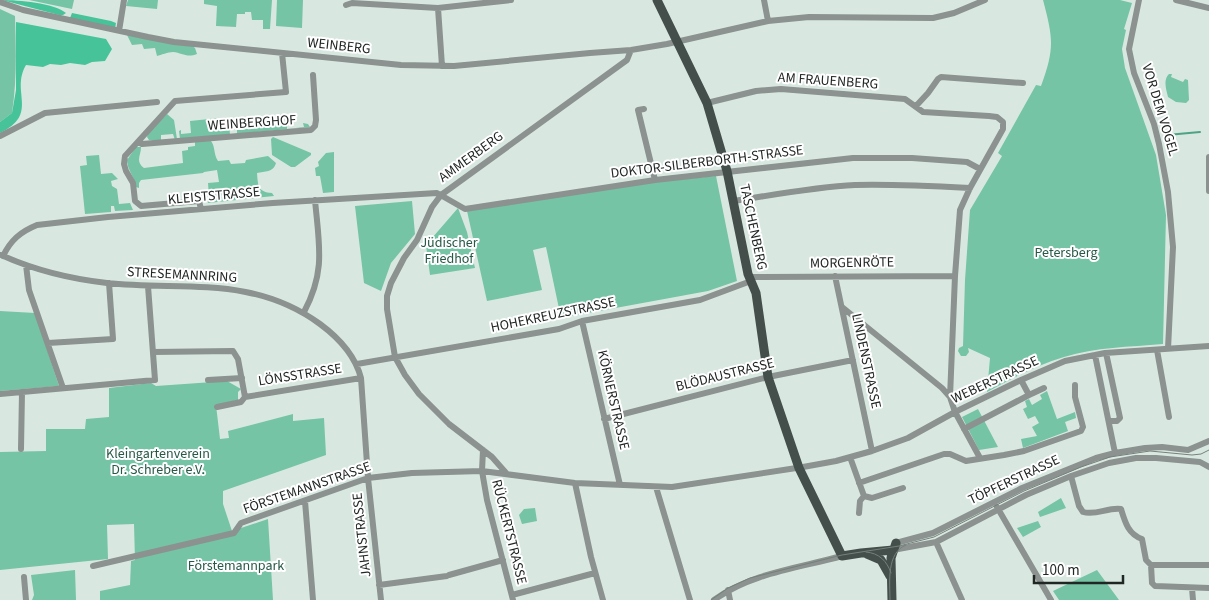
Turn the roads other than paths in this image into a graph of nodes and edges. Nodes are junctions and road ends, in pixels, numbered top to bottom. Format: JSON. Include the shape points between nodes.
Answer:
{"nodes":[{"id":1,"x":124,"y":0,"type":"edge"},
{"id":2,"x":511,"y":0,"type":"edge"},
{"id":3,"x":657,"y":0,"type":"edge"},
{"id":4,"x":764,"y":0,"type":"edge"},
{"id":5,"x":984,"y":0,"type":"edge"},
{"id":6,"x":1139,"y":0,"type":"edge"},
{"id":7,"x":1176,"y":0,"type":"edge"},
{"id":8,"x":0,"y":2,"type":"edge"},
{"id":9,"x":346,"y":5,"type":"dead end"},
{"id":10,"x":438,"y":8,"type":"junction"},
{"id":11,"x":1209,"y":8,"type":"edge"},
{"id":12,"x":768,"y":21,"type":"junction"},
{"id":13,"x":119,"y":31,"type":"junction"},
{"id":14,"x":678,"y":42,"type":"junction"},
{"id":15,"x":632,"y":50,"type":"junction"},
{"id":16,"x":282,"y":53,"type":"junction"},
{"id":17,"x":442,"y":66,"type":"junction"},
{"id":18,"x":313,"y":75,"type":"dead end"},
{"id":19,"x":1023,"y":83,"type":"dead end"},
{"id":20,"x":157,"y":102,"type":"dead end"},
{"id":21,"x":707,"y":103,"type":"junction"},
{"id":22,"x":916,"y":106,"type":"junction"},
{"id":23,"x":644,"y":109,"type":"dead end"},
{"id":24,"x":0,"y":136,"type":"edge"},
{"id":25,"x":138,"y":142,"type":"junction"},
{"id":26,"x":1209,"y":157,"type":"edge"},
{"id":27,"x":980,"y":170,"type":"junction"},
{"id":28,"x":727,"y":171,"type":"junction"},
{"id":29,"x":655,"y":180,"type":"junction"},
{"id":30,"x":970,"y":188,"type":"junction"},
{"id":31,"x":1209,"y":191,"type":"edge"},
{"id":32,"x":441,"y":195,"type":"junction"},
{"id":33,"x":315,"y":200,"type":"junction"},
{"id":34,"x":733,"y":201,"type":"junction"},
{"id":35,"x":201,"y":209,"type":"junction"},
{"id":36,"x":1,"y":256,"type":"edge"},
{"id":37,"x":26,"y":265,"type":"junction"},
{"id":38,"x":835,"y":276,"type":"junction"},
{"id":39,"x":955,"y":276,"type":"junction"},
{"id":40,"x":750,"y":279,"type":"junction"},
{"id":41,"x":109,"y":283,"type":"junction"},
{"id":42,"x":148,"y":286,"type":"junction"},
{"id":43,"x":842,"y":307,"type":"junction"},
{"id":44,"x":304,"y":312,"type":"junction"},
{"id":45,"x":582,"y":321,"type":"junction"},
{"id":46,"x":48,"y":343,"type":"junction"},
{"id":47,"x":1209,"y":346,"type":"edge"},
{"id":48,"x":1168,"y":349,"type":"junction"},
{"id":49,"x":1157,"y":350,"type":"junction"},
{"id":50,"x":153,"y":352,"type":"junction"},
{"id":51,"x":1106,"y":353,"type":"junction"},
{"id":52,"x":1095,"y":355,"type":"junction"},
{"id":53,"x":395,"y":358,"type":"junction"},
{"id":54,"x":853,"y":360,"type":"junction"},
{"id":55,"x":357,"y":364,"type":"junction"},
{"id":56,"x":768,"y":377,"type":"junction"},
{"id":57,"x":242,"y":378,"type":"junction"},
{"id":58,"x":361,"y":378,"type":"junction"},
{"id":59,"x":208,"y":380,"type":"dead end"},
{"id":60,"x":1021,"y":380,"type":"junction"},
{"id":61,"x":1075,"y":385,"type":"dead end"},
{"id":62,"x":63,"y":388,"type":"junction"},
{"id":63,"x":1044,"y":388,"type":"dead end"},
{"id":64,"x":22,"y":392,"type":"junction"},
{"id":65,"x":0,"y":394,"type":"edge"},
{"id":66,"x":1029,"y":395,"type":"junction"},
{"id":67,"x":245,"y":397,"type":"junction"},
{"id":68,"x":950,"y":397,"type":"junction"},
{"id":69,"x":216,"y":407,"type":"dead end"},
{"id":70,"x":955,"y":412,"type":"junction"},
{"id":71,"x":1169,"y":417,"type":"dead end"},
{"id":72,"x":604,"y":419,"type":"junction"},
{"id":73,"x":1109,"y":421,"type":"junction"},
{"id":74,"x":964,"y":429,"type":"junction"},
{"id":75,"x":1209,"y":441,"type":"edge"},
{"id":76,"x":1200,"y":446,"type":"junction"},
{"id":77,"x":21,"y":449,"type":"dead end"},
{"id":78,"x":483,"y":450,"type":"junction"},
{"id":79,"x":872,"y":450,"type":"junction"},
{"id":80,"x":1115,"y":453,"type":"junction"},
{"id":81,"x":850,"y":457,"type":"junction"},
{"id":82,"x":980,"y":458,"type":"junction"},
{"id":83,"x":1200,"y":462,"type":"junction"},
{"id":84,"x":1209,"y":467,"type":"edge"},
{"id":85,"x":799,"y":468,"type":"junction"},
{"id":86,"x":482,"y":470,"type":"junction"},
{"id":87,"x":507,"y":474,"type":"junction"},
{"id":88,"x":1071,"y":476,"type":"junction"},
{"id":89,"x":368,"y":478,"type":"junction"},
{"id":90,"x":575,"y":483,"type":"junction"},
{"id":91,"x":859,"y":483,"type":"junction"},
{"id":92,"x":620,"y":485,"type":"junction"},
{"id":93,"x":656,"y":487,"type":"junction"},
{"id":94,"x":903,"y":488,"type":"dead end"},
{"id":95,"x":864,"y":496,"type":"junction"},
{"id":96,"x":306,"y":501,"type":"junction"},
{"id":97,"x":994,"y":502,"type":"junction"},
{"id":98,"x":998,"y":509,"type":"junction"},
{"id":99,"x":859,"y":513,"type":"dead end"},
{"id":100,"x":936,"y":542,"type":"junction"},
{"id":101,"x":894,"y":546,"type":"junction"},
{"id":102,"x":861,"y":553,"type":"junction"},
{"id":103,"x":842,"y":556,"type":"junction"},
{"id":104,"x":503,"y":560,"type":"junction"},
{"id":105,"x":1209,"y":564,"type":"edge"},
{"id":106,"x":93,"y":566,"type":"dead end"},
{"id":107,"x":1151,"y":566,"type":"junction"},
{"id":108,"x":595,"y":573,"type":"junction"},
{"id":109,"x":24,"y":577,"type":"dead end"},
{"id":110,"x":892,"y":580,"type":"junction"},
{"id":111,"x":379,"y":585,"type":"junction"},
{"id":112,"x":1192,"y":588,"type":"junction"},
{"id":113,"x":1209,"y":588,"type":"edge"},
{"id":114,"x":728,"y":590,"type":"junction"},
{"id":115,"x":512,"y":598,"type":"edge"},
{"id":116,"x":26,"y":600,"type":"edge"},
{"id":117,"x":313,"y":600,"type":"edge"},
{"id":118,"x":381,"y":600,"type":"edge"},
{"id":119,"x":604,"y":600,"type":"edge"},
{"id":120,"x":690,"y":600,"type":"edge"},
{"id":121,"x":714,"y":600,"type":"edge"},
{"id":122,"x":730,"y":600,"type":"edge"},
{"id":123,"x":892,"y":600,"type":"edge"},
{"id":124,"x":962,"y":600,"type":"edge"},
{"id":125,"x":1051,"y":600,"type":"edge"},
{"id":126,"x":1193,"y":600,"type":"edge"}],
"edges":[{"from":1,"to":13,"type":"street"},
{"from":2,"to":10,"type":"street"},
{"from":3,"to":14,"type":"main road","name":"TASCHENBERG"},
{"from":4,"to":12,"type":"street"},
{"from":5,"to":12,"type":"street","name":"WEINBERG","via":[[933,18],[828,17]]},
{"from":6,"to":48,"type":"street","name":"VOR DEM VOGEL","via":[[1129,49],[1134,73],[1157,136],[1168,192],[1173,247]]},
{"from":7,"to":11,"type":"street"},
{"from":8,"to":13,"type":"street","name":"WEINBERG"},
{"from":9,"to":10,"type":"street"},
{"from":10,"to":17,"type":"street"},
{"from":12,"to":14,"type":"street","name":"WEINBERG"},
{"from":13,"to":16,"type":"street","name":"WEINBERG","via":[[174,42]]},
{"from":14,"to":15,"type":"street","name":"WEINBERG"},
{"from":14,"to":21,"type":"main road","name":"TASCHENBERG"},
{"from":15,"to":17,"type":"street","name":"WEINBERG"},
{"from":15,"to":32,"type":"street","name":"AMMERBERG","via":[[627,60]]},
{"from":16,"to":17,"type":"street","name":"WEINBERG"},
{"from":16,"to":25,"type":"street","name":"WEINBERGHOF","via":[[286,92],[174,101]]},
{"from":18,"to":25,"type":"street","name":"WEINBERGHOF","via":[[316,120],[311,130]]},
{"from":19,"to":22,"type":"street","via":[[941,77]]},
{"from":20,"to":24,"type":"street","via":[[45,113]]},
{"from":21,"to":22,"type":"street","name":"AM FRAUENBERG","via":[[756,91],[781,89],[905,99]]},
{"from":21,"to":28,"type":"main road","name":"TASCHENBERG"},
{"from":22,"to":27,"type":"street","name":"AM FRAUENBERG","via":[[923,112],[997,117],[1002,122],[1003,129]]},
{"from":23,"to":29,"type":"street","via":[[638,110]]},
{"from":25,"to":35,"type":"street","name":"WEINBERGHOF","via":[[124,159],[137,205],[199,201]]},
{"from":26,"to":31,"type":"street"},
{"from":27,"to":28,"type":"street","name":"DOKTOR-SILBERBORTH-STRASSE","via":[[967,162],[853,158]]},
{"from":27,"to":30,"type":"street","name":"AM FRAUENBERG"},
{"from":28,"to":29,"type":"street","name":"DOKTOR-SILBERBORTH-STRASSE"},
{"from":28,"to":34,"type":"main road","name":"TASCHENBERG"},
{"from":29,"to":32,"type":"street","name":"DOKTOR-SILBERBORTH-STRASSE","via":[[465,209]]},
{"from":30,"to":34,"type":"street","via":[[854,185]]},
{"from":30,"to":39,"type":"street","name":"AM FRAUENBERG","via":[[960,210]]},
{"from":32,"to":33,"type":"street","name":"KLEISTSTRASSE"},
{"from":32,"to":53,"type":"street","name":"AMMERBERG","via":[[404,258],[387,296]]},
{"from":33,"to":35,"type":"street","name":"KLEISTSTRASSE"},
{"from":33,"to":44,"type":"street","via":[[319,272]]},
{"from":34,"to":40,"type":"main road","name":"TASCHENBERG"},
{"from":35,"to":36,"type":"street","name":"KLEISTSTRASSE","via":[[36,225],[13,239]]},
{"from":36,"to":37,"type":"street","name":"STRESEMANNRING"},
{"from":37,"to":41,"type":"street","name":"STRESEMANNRING"},
{"from":37,"to":46,"type":"street","via":[[30,290]]},
{"from":38,"to":39,"type":"street","name":"MORGENRÖTE"},
{"from":38,"to":40,"type":"street","name":"MORGENRÖTE"},
{"from":38,"to":43,"type":"street","name":"LINDENSTRASSE"},
{"from":39,"to":68,"type":"street","name":"AM FRAUENBERG"},
{"from":40,"to":45,"type":"street","name":"HOHEKREUZSTRASSE","via":[[700,300]]},
{"from":40,"to":56,"type":"main road","name":"TASCHENBERG","via":[[756,293]]},
{"from":41,"to":42,"type":"street","name":"STRESEMANNRING"},
{"from":41,"to":46,"type":"street","via":[[113,338]]},
{"from":42,"to":44,"type":"street","name":"STRESEMANNRING","via":[[230,288],[273,298]]},
{"from":42,"to":50,"type":"street"},
{"from":43,"to":54,"type":"street","name":"LINDENSTRASSE"},
{"from":43,"to":68,"type":"street"},
{"from":44,"to":55,"type":"street","name":"STRESEMANNRING","via":[[329,331]]},
{"from":45,"to":53,"type":"street","name":"HOHEKREUZSTRASSE","via":[[559,329]]},
{"from":45,"to":72,"type":"street","name":"KÖRNERSTRASSE"},
{"from":46,"to":62,"type":"street"},
{"from":47,"to":48,"type":"street","name":"WEBERSTRASSE"},
{"from":48,"to":49,"type":"street","name":"WEBERSTRASSE"},
{"from":49,"to":51,"type":"street","name":"WEBERSTRASSE"},
{"from":49,"to":71,"type":"street"},
{"from":50,"to":57,"type":"street","via":[[233,351],[238,358]]},
{"from":50,"to":62,"type":"street","via":[[155,380]]},
{"from":51,"to":52,"type":"street","name":"WEBERSTRASSE"},
{"from":51,"to":73,"type":"street","via":[[1120,418]]},
{"from":52,"to":60,"type":"street","name":"WEBERSTRASSE","via":[[1066,361]]},
{"from":52,"to":73,"type":"street"},
{"from":53,"to":55,"type":"street","name":"HOHEKREUZSTRASSE"},
{"from":53,"to":78,"type":"street","via":[[419,394],[449,424]]},
{"from":54,"to":56,"type":"street","name":"BLÖDAUSTRASSE"},
{"from":54,"to":79,"type":"street","name":"LINDENSTRASSE"},
{"from":55,"to":58,"type":"street","name":"STRESEMANNRING"},
{"from":56,"to":72,"type":"street","name":"BLÖDAUSTRASSE"},
{"from":56,"to":85,"type":"main road","name":"TASCHENBERG"},
{"from":57,"to":59,"type":"street"},
{"from":57,"to":67,"type":"street"},
{"from":58,"to":67,"type":"street","name":"LÖNSSTRASSE"},
{"from":58,"to":89,"type":"street","name":"JAHNSTRASSE"},
{"from":60,"to":66,"type":"street"},
{"from":60,"to":70,"type":"street","name":"WEBERSTRASSE"},
{"from":61,"to":82,"type":"street","via":[[1083,427],[1081,431],[1024,451]]},
{"from":62,"to":64,"type":"street"},
{"from":63,"to":66,"type":"street"},
{"from":64,"to":65,"type":"street"},
{"from":64,"to":77,"type":"street"},
{"from":66,"to":74,"type":"street"},
{"from":67,"to":69,"type":"street","name":"LÖNSSTRASSE","via":[[241,402]]},
{"from":68,"to":70,"type":"street"},
{"from":70,"to":74,"type":"street"},
{"from":70,"to":79,"type":"street","name":"WEBERSTRASSE","via":[[908,438]]},
{"from":72,"to":92,"type":"street","name":"KÖRNERSTRASSE"},
{"from":73,"to":80,"type":"street"},
{"from":74,"to":82,"type":"street"},
{"from":75,"to":76,"type":"street"},
{"from":76,"to":80,"type":"street","name":"TÖPFERSTRASSE","via":[[1188,450],[1162,447]]},
{"from":76,"to":83,"type":"street","via":[[1197,455]]},
{"from":78,"to":86,"type":"street","name":"RÜCKERTSTRASSE"},
{"from":78,"to":87,"type":"street"},
{"from":79,"to":81,"type":"street","name":"WEBERSTRASSE"},
{"from":80,"to":97,"type":"street","name":"TÖPFERSTRASSE","via":[[1076,466]]},
{"from":81,"to":85,"type":"street","name":"WEBERSTRASSE"},
{"from":81,"to":91,"type":"street"},
{"from":82,"to":91,"type":"street","via":[[966,461],[944,454]]},
{"from":83,"to":84,"type":"street"},
{"from":83,"to":88,"type":"street","name":"TÖPFERSTRASSE","via":[[1148,458],[1116,462]]},
{"from":85,"to":93,"type":"street","name":"WEBERSTRASSE"},
{"from":85,"to":103,"type":"main road","name":"TASCHENBERG"},
{"from":86,"to":87,"type":"street","name":"FÖRSTEMANNSTRASSE"},
{"from":86,"to":89,"type":"street","name":"FÖRSTEMANNSTRASSE"},
{"from":86,"to":104,"type":"street","name":"RÜCKERTSTRASSE"},
{"from":87,"to":90,"type":"street","name":"FÖRSTEMANNSTRASSE"},
{"from":88,"to":98,"type":"street","name":"TÖPFERSTRASSE"},
{"from":88,"to":107,"type":"street","via":[[1083,512],[1121,509],[1128,528],[1142,539],[1146,560]]},
{"from":89,"to":96,"type":"street","name":"FÖRSTEMANNSTRASSE"},
{"from":89,"to":111,"type":"street","name":"JAHNSTRASSE"},
{"from":90,"to":92,"type":"street","name":"FÖRSTEMANNSTRASSE"},
{"from":90,"to":108,"type":"street"},
{"from":91,"to":95,"type":"street"},
{"from":92,"to":93,"type":"street","name":"FÖRSTEMANNSTRASSE"},
{"from":93,"to":120,"type":"street"},
{"from":94,"to":95,"type":"street","via":[[872,498]]},
{"from":95,"to":99,"type":"street"},
{"from":96,"to":106,"type":"street","name":"FÖRSTEMANNSTRASSE","via":[[241,523],[234,533]]},
{"from":96,"to":117,"type":"street"},
{"from":97,"to":98,"type":"street"},
{"from":97,"to":101,"type":"street","name":"TÖPFERSTRASSE","via":[[933,534]]},
{"from":98,"to":100,"type":"street","name":"TÖPFERSTRASSE"},
{"from":98,"to":125,"type":"street"},
{"from":100,"to":101,"type":"street","name":"TÖPFERSTRASSE"},
{"from":100,"to":124,"type":"street"},
{"from":101,"to":102,"type":"main road","via":[[867,549]]},
{"from":101,"to":110,"type":"main road"},
{"from":102,"to":103,"type":"main road"},
{"from":102,"to":110,"type":"main road","via":[[881,560]]},
{"from":103,"to":114,"type":"street","via":[[751,580]]},
{"from":104,"to":111,"type":"street","via":[[448,575]]},
{"from":104,"to":115,"type":"street","name":"RÜCKERTSTRASSE"},
{"from":105,"to":107,"type":"street"},
{"from":107,"to":112,"type":"street","via":[[1154,586]]},
{"from":108,"to":115,"type":"street"},
{"from":108,"to":119,"type":"street"},
{"from":109,"to":116,"type":"street"},
{"from":110,"to":123,"type":"main road"},
{"from":111,"to":118,"type":"street","name":"JAHNSTRASSE"},
{"from":112,"to":113,"type":"street"},
{"from":112,"to":126,"type":"street"},
{"from":114,"to":121,"type":"street"},
{"from":114,"to":122,"type":"street"}]}
